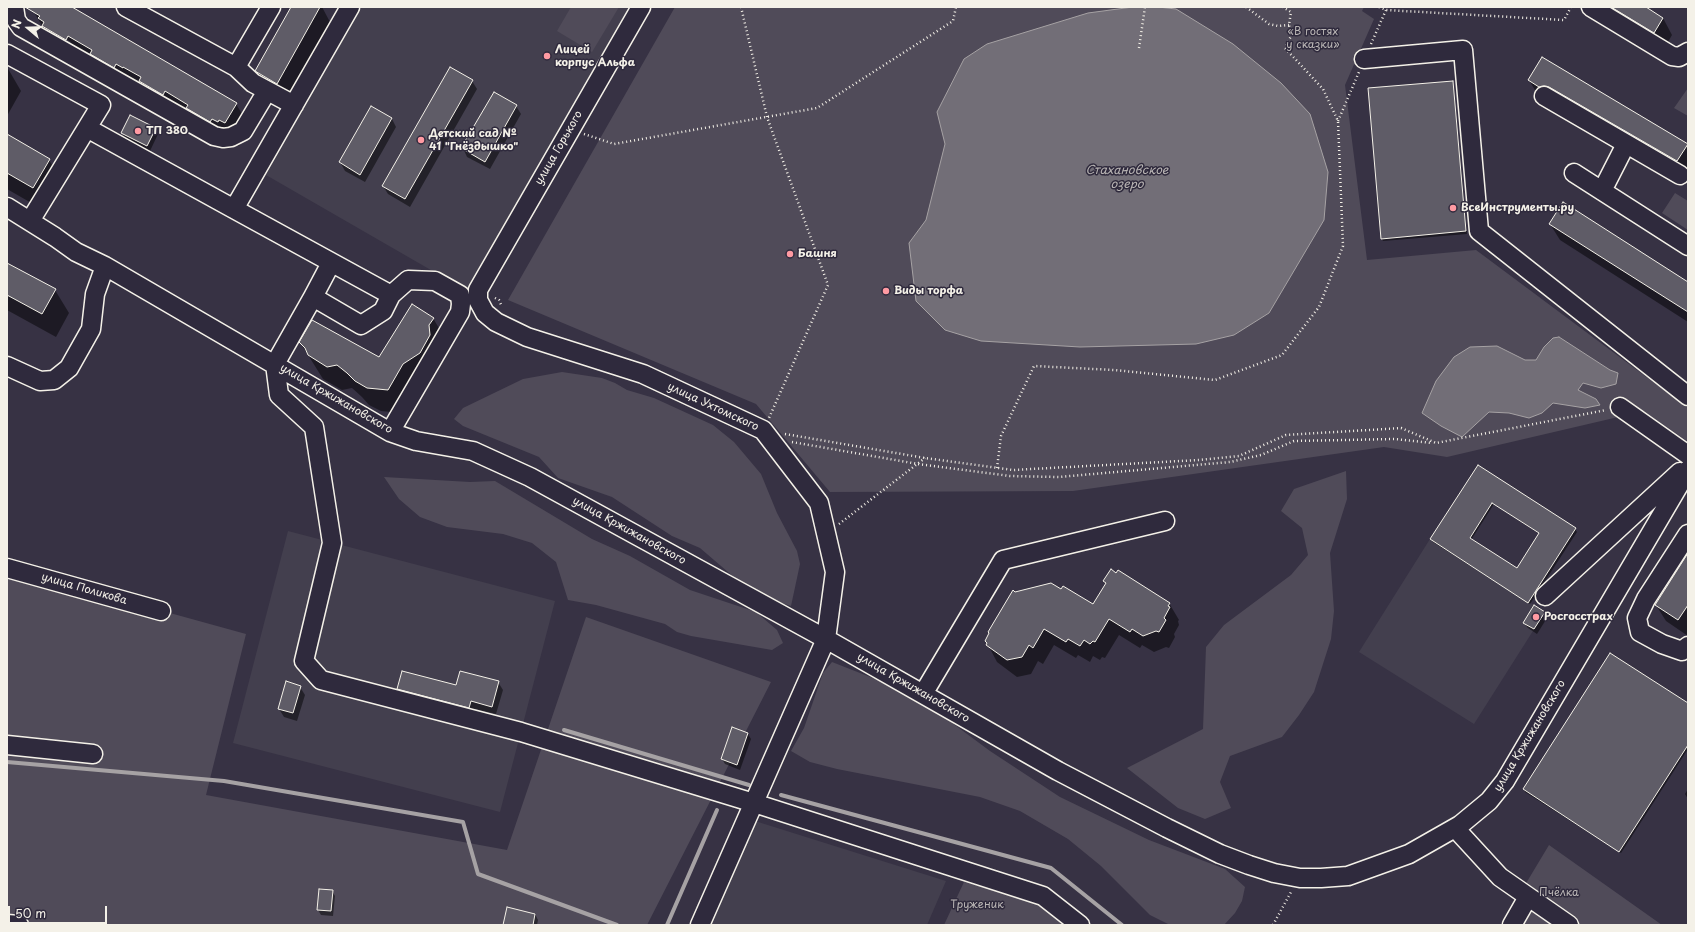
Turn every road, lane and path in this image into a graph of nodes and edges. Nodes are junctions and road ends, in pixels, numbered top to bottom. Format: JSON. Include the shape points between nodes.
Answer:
{"nodes":[{"id":1,"x":14,"y":7,"type":"edge"},
{"id":2,"x":126,"y":7,"type":"edge"},
{"id":3,"x":271,"y":7,"type":"edge"},
{"id":4,"x":350,"y":7,"type":"edge"},
{"id":5,"x":641,"y":7,"type":"edge"},
{"id":6,"x":741,"y":7,"type":"edge"},
{"id":7,"x":956,"y":7,"type":"edge"},
{"id":8,"x":1145,"y":7,"type":"edge"},
{"id":9,"x":1246,"y":7,"type":"edge"},
{"id":10,"x":1283,"y":7,"type":"edge"},
{"id":11,"x":1379,"y":7,"type":"edge"},
{"id":12,"x":1572,"y":7,"type":"edge"},
{"id":13,"x":1591,"y":7,"type":"edge"},
{"id":14,"x":1289,"y":25,"type":"junction"},
{"id":15,"x":1139,"y":48,"type":"dead end"},
{"id":16,"x":1688,"y":52,"type":"edge"},
{"id":17,"x":7,"y":54,"type":"edge"},
{"id":18,"x":1364,"y":59,"type":"dead end"},
{"id":19,"x":236,"y":67,"type":"junction"},
{"id":20,"x":267,"y":91,"type":"junction"},
{"id":21,"x":1544,"y":96,"type":"dead end"},
{"id":22,"x":294,"y":105,"type":"junction"},
{"id":23,"x":767,"y":117,"type":"junction"},
{"id":24,"x":87,"y":128,"type":"junction"},
{"id":25,"x":570,"y":130,"type":"junction"},
{"id":26,"x":1626,"y":144,"type":"junction"},
{"id":27,"x":1574,"y":173,"type":"dead end"},
{"id":28,"x":1680,"y":175,"type":"dead end"},
{"id":29,"x":1602,"y":191,"type":"junction"},
{"id":30,"x":7,"y":207,"type":"edge"},
{"id":31,"x":234,"y":209,"type":"junction"},
{"id":32,"x":30,"y":221,"type":"junction"},
{"id":33,"x":1688,"y":246,"type":"edge"},
{"id":34,"x":331,"y":263,"type":"junction"},
{"id":35,"x":105,"y":266,"type":"junction"},
{"id":36,"x":391,"y":295,"type":"junction"},
{"id":37,"x":478,"y":295,"type":"joint"},
{"id":38,"x":313,"y":297,"type":"junction"},
{"id":39,"x":275,"y":364,"type":"junction"},
{"id":40,"x":7,"y":366,"type":"edge"},
{"id":41,"x":1688,"y":396,"type":"edge"},
{"id":42,"x":1620,"y":407,"type":"joint"},
{"id":43,"x":390,"y":432,"type":"junction"},
{"id":44,"x":767,"y":434,"type":"junction"},
{"id":45,"x":1436,"y":443,"type":"junction"},
{"id":46,"x":1688,"y":455,"type":"edge"},
{"id":47,"x":925,"y":458,"type":"junction"},
{"id":48,"x":918,"y":464,"type":"junction"},
{"id":49,"x":1688,"y":465,"type":"edge"},
{"id":50,"x":997,"y":468,"type":"junction"},
{"id":51,"x":1688,"y":470,"type":"edge"},
{"id":52,"x":1164,"y":521,"type":"dead end"},
{"id":53,"x":826,"y":534,"type":"junction"},
{"id":54,"x":1688,"y":534,"type":"edge"},
{"id":55,"x":7,"y":568,"type":"edge"},
{"id":56,"x":1545,"y":596,"type":"dead end"},
{"id":57,"x":161,"y":611,"type":"dead end"},
{"id":58,"x":826,"y":639,"type":"junction"},
{"id":59,"x":1688,"y":646,"type":"edge"},
{"id":60,"x":923,"y":694,"type":"junction"},
{"id":61,"x":7,"y":745,"type":"edge"},
{"id":62,"x":93,"y":754,"type":"dead end"},
{"id":63,"x":754,"y":804,"type":"junction"},
{"id":64,"x":1455,"y":828,"type":"junction"},
{"id":65,"x":1300,"y":878,"type":"junction"},
{"id":66,"x":1528,"y":897,"type":"junction"},
{"id":67,"x":7,"y":924,"type":"edge"},
{"id":68,"x":19,"y":925,"type":"edge"},
{"id":69,"x":700,"y":925,"type":"edge"},
{"id":70,"x":1080,"y":925,"type":"edge"},
{"id":71,"x":1273,"y":925,"type":"edge"},
{"id":72,"x":1512,"y":925,"type":"edge"},
{"id":73,"x":1569,"y":925,"type":"edge"}],
"edges":[{"from":1,"to":20,"type":"street","via":[[16,20],[21,27],[214,136],[231,137],[243,131]]},
{"from":2,"to":19,"type":"street"},
{"from":3,"to":19,"type":"street"},
{"from":4,"to":22,"type":"street"},
{"from":5,"to":25,"type":"street","name":"улица Горького"},
{"from":6,"to":23,"type":"path"},
{"from":7,"to":23,"type":"path","via":[[953,21],[817,108]]},
{"from":8,"to":15,"type":"path"},
{"from":9,"to":14,"type":"path","via":[[1269,24]]},
{"from":10,"to":14,"type":"path","via":[[1291,12]]},
{"from":11,"to":12,"type":"path","via":[[1386,10],[1564,20]]},
{"from":13,"to":16,"type":"street","via":[[1672,56],[1679,57]]},
{"from":14,"to":50,"type":"path","via":[[1292,36],[1285,48],[1323,89],[1338,121],[1343,246],[1319,307],[1282,355],[1215,380],[1114,370],[1034,366],[1001,436]]},
{"from":17,"to":24,"type":"street","via":[[101,105]]},
{"from":18,"to":41,"type":"street","via":[[1463,50],[1479,231]]},
{"from":19,"to":20,"type":"street","via":[[253,83]]},
{"from":20,"to":22,"type":"street"},
{"from":21,"to":26,"type":"street"},
{"from":22,"to":31,"type":"street"},
{"from":23,"to":25,"type":"path","via":[[614,144]]},
{"from":23,"to":44,"type":"path","via":[[828,285]]},
{"from":24,"to":31,"type":"street"},
{"from":24,"to":32,"type":"street"},
{"from":25,"to":37,"type":"street","name":"улица Горького"},
{"from":26,"to":28,"type":"street"},
{"from":26,"to":29,"type":"street"},
{"from":27,"to":29,"type":"street"},
{"from":29,"to":33,"type":"street"},
{"from":30,"to":32,"type":"street","name":"улица Кржижановского"},
{"from":31,"to":34,"type":"street"},
{"from":32,"to":35,"type":"street","name":"улица Кржижановского","via":[[76,252]]},
{"from":34,"to":36,"type":"street"},
{"from":34,"to":38,"type":"street"},
{"from":35,"to":39,"type":"street","name":"улица Кржижановского"},
{"from":35,"to":40,"type":"street","via":[[95,294],[91,329],[69,368],[54,380],[40,381]]},
{"from":36,"to":38,"type":"street","via":[[383,311],[361,325]]},
{"from":36,"to":43,"type":"street","via":[[408,280],[436,281],[460,295],[461,304],[460,312]]},
{"from":37,"to":44,"type":"street","name":"улица Ухтомского","via":[[485,313],[490,318],[527,337],[643,374]]},
{"from":38,"to":39,"type":"street"},
{"from":39,"to":43,"type":"street","name":"улица Кржижановского"},
{"from":39,"to":63,"type":"street","via":[[279,395],[314,427],[332,543],[304,661],[321,680],[521,732]]},
{"from":42,"to":45,"type":"path"},
{"from":42,"to":46,"type":"street"},
{"from":43,"to":58,"type":"street","name":"улица Кржижановского","via":[[416,441],[473,451],[530,477]]},
{"from":44,"to":47,"type":"path"},
{"from":44,"to":48,"type":"path"},
{"from":44,"to":53,"type":"street","name":"улица Ухтомского","via":[[819,503]]},
{"from":45,"to":48,"type":"path","via":[[1395,439],[1294,441],[1261,455],[1230,462],[1059,477],[1010,476]]},
{"from":45,"to":50,"type":"path","via":[[1401,428],[1286,435],[1239,456],[1199,460],[1014,470]]},
{"from":47,"to":48,"type":"path"},
{"from":47,"to":50,"type":"path"},
{"from":48,"to":53,"type":"path"},
{"from":49,"to":56,"type":"street"},
{"from":51,"to":64,"type":"street","name":"улица Кржижановского","via":[[1505,781],[1489,802]]},
{"from":52,"to":60,"type":"street","via":[[1003,560]]},
{"from":53,"to":58,"type":"street","name":"улица Ухтомского","via":[[835,572]]},
{"from":54,"to":59,"type":"street","via":[[1646,599],[1637,618],[1640,632],[1682,651]]},
{"from":55,"to":57,"type":"street","name":"улица Поликова"},
{"from":58,"to":60,"type":"street","name":"улица Кржижановского"},
{"from":58,"to":63,"type":"street","name":"улица Ухтомского"},
{"from":60,"to":65,"type":"street","name":"улица Кржижановского","via":[[1058,771],[1188,838],[1249,865]]},
{"from":61,"to":62,"type":"street"},
{"from":63,"to":69,"type":"street","name":"улица Ухтомского"},
{"from":63,"to":70,"type":"street","via":[[1043,896]]},
{"from":64,"to":65,"type":"street","name":"улица Кржижановского","via":[[1409,854],[1367,870],[1348,876]]},
{"from":64,"to":66,"type":"street","via":[[1500,877]]},
{"from":65,"to":71,"type":"path"},
{"from":66,"to":72,"type":"street"},
{"from":66,"to":73,"type":"street"},
{"from":67,"to":68,"type":"street"}]}
